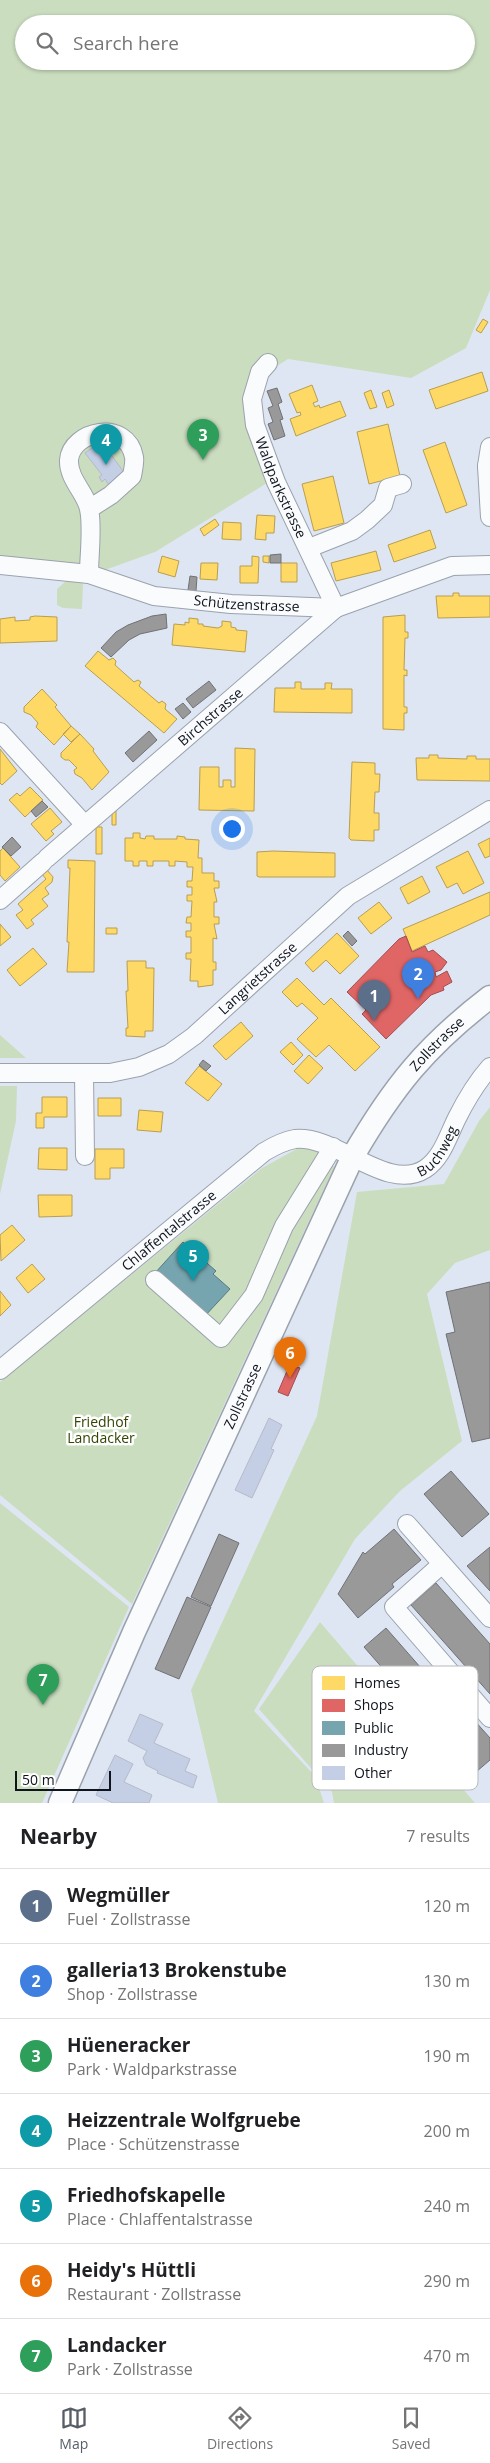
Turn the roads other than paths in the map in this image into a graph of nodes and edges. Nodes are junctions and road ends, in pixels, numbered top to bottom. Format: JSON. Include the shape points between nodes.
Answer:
{"nodes":[{"id":1,"x":268,"y":363,"type":"dead end"},
{"id":2,"x":490,"y":447,"type":"edge"},
{"id":3,"x":488,"y":466,"type":"edge"},
{"id":4,"x":402,"y":484,"type":"dead end"},
{"id":5,"x":89,"y":509,"type":"junction"},
{"id":6,"x":490,"y":517,"type":"edge"},
{"id":7,"x":309,"y":548,"type":"junction"},
{"id":8,"x":0,"y":565,"type":"edge"},
{"id":9,"x":490,"y":565,"type":"edge"},
{"id":10,"x":89,"y":574,"type":"junction"},
{"id":11,"x":336,"y":608,"type":"junction"},
{"id":12,"x":0,"y":732,"type":"edge"},
{"id":13,"x":490,"y":810,"type":"edge"},
{"id":14,"x":85,"y":825,"type":"junction"},
{"id":15,"x":0,"y":899,"type":"edge"},
{"id":16,"x":490,"y":997,"type":"edge"},
{"id":17,"x":490,"y":1068,"type":"edge"},
{"id":18,"x":0,"y":1073,"type":"edge"},
{"id":19,"x":84,"y":1074,"type":"junction"},
{"id":20,"x":343,"y":1152,"type":"junction"},
{"id":21,"x":86,"y":1156,"type":"dead end"},
{"id":22,"x":155,"y":1280,"type":"dead end"},
{"id":23,"x":0,"y":1370,"type":"edge"},
{"id":24,"x":407,"y":1524,"type":"dead end"},
{"id":25,"x":442,"y":1564,"type":"junction"},
{"id":26,"x":490,"y":1618,"type":"edge"},
{"id":27,"x":445,"y":1666,"type":"edge"},
{"id":28,"x":478,"y":1704,"type":"edge"},
{"id":29,"x":490,"y":1718,"type":"edge"},
{"id":30,"x":60,"y":1803,"type":"edge"}],
"edges":[{"from":1,"to":7,"type":"street","name":"Waldparkstrasse","via":[[260,372],[252,399],[255,425],[273,475]]},
{"from":2,"to":3,"type":"street"},
{"from":3,"to":6,"type":"street"},
{"from":4,"to":7,"type":"street","via":[[388,488],[383,505],[352,531]]},
{"from":5,"to":5,"type":"street","via":[[132,476],[134,457],[125,439],[109,431],[96,433],[74,446],[69,460],[75,483]]},
{"from":5,"to":10,"type":"street"},
{"from":7,"to":11,"type":"street","name":"Waldparkstrasse"},
{"from":8,"to":10,"type":"street","name":"Schützenstrasse"},
{"from":9,"to":11,"type":"street","name":"Schützenstrasse","via":[[452,566]]},
{"from":10,"to":11,"type":"street","name":"Schützenstrasse","via":[[154,596],[231,604]]},
{"from":11,"to":14,"type":"street","name":"Birchstrasse"},
{"from":12,"to":14,"type":"street"},
{"from":13,"to":19,"type":"street","name":"Langrietstrasse","via":[[348,896],[194,1036],[169,1054],[139,1067]]},
{"from":14,"to":15,"type":"street","name":"Birchstrasse"},
{"from":16,"to":20,"type":"main road","name":"Zollstrasse","via":[[432,1045]]},
{"from":17,"to":20,"type":"street","name":"Buchweg","via":[[476,1083],[442,1150],[424,1170],[414,1174],[394,1174]]},
{"from":18,"to":19,"type":"street","name":"Langrietstrasse"},
{"from":19,"to":21,"type":"street"},
{"from":20,"to":22,"type":"street","via":[[284,1226],[254,1294],[221,1338]]},
{"from":20,"to":23,"type":"street","name":"Chlaffentalstrasse","via":[[307,1139],[281,1142],[264,1152]]},
{"from":20,"to":30,"type":"main road","name":"Zollstrasse"},
{"from":24,"to":25,"type":"street"},
{"from":25,"to":26,"type":"street"},
{"from":25,"to":27,"type":"street","via":[[394,1607]]},
{"from":28,"to":29,"type":"street"}]}
